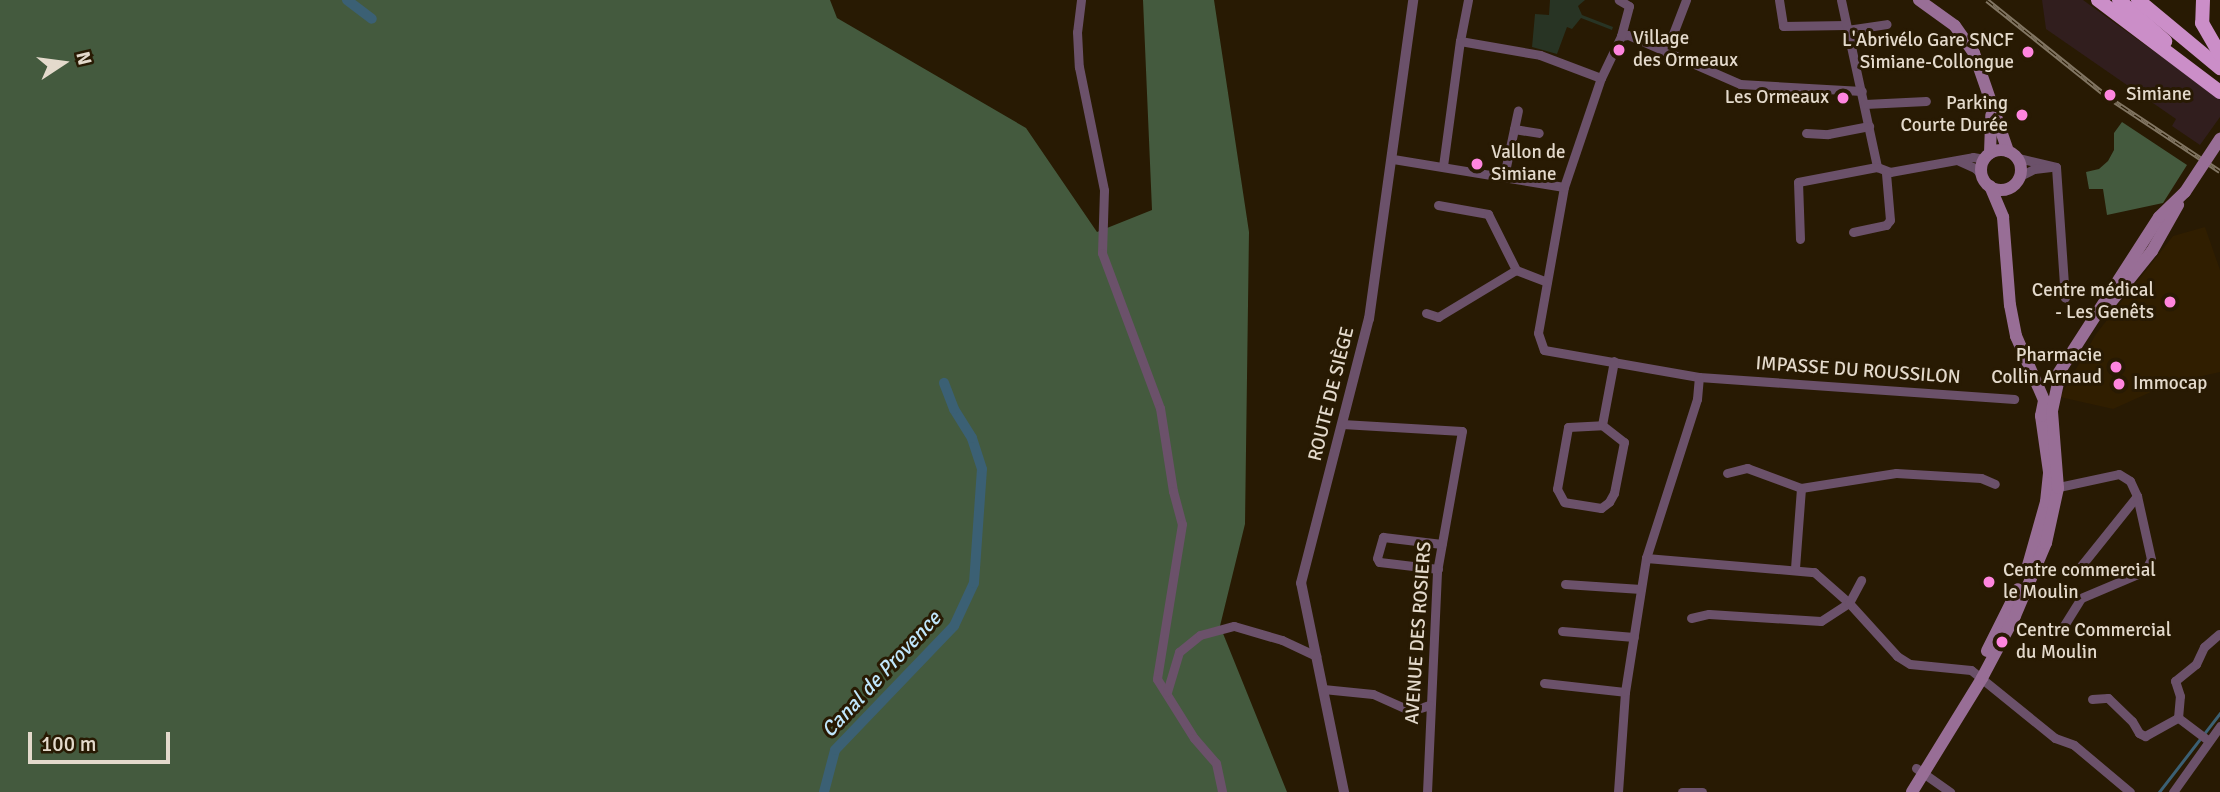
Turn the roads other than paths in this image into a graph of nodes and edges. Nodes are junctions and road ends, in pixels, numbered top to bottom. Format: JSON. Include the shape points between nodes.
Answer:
{"nodes":[{"id":1,"x":1081,"y":0,"type":"edge"},
{"id":2,"x":1413,"y":0,"type":"edge"},
{"id":3,"x":1468,"y":0,"type":"edge"},
{"id":4,"x":1619,"y":0,"type":"edge"},
{"id":5,"x":1686,"y":0,"type":"edge"},
{"id":6,"x":1779,"y":0,"type":"edge"},
{"id":7,"x":1841,"y":0,"type":"edge"},
{"id":8,"x":1919,"y":0,"type":"edge"},
{"id":9,"x":2098,"y":0,"type":"edge"},
{"id":10,"x":2119,"y":0,"type":"edge"},
{"id":11,"x":2138,"y":0,"type":"edge"},
{"id":12,"x":2203,"y":0,"type":"edge"},
{"id":13,"x":1887,"y":24,"type":"dead end"},
{"id":14,"x":1847,"y":28,"type":"junction"},
{"id":15,"x":1621,"y":36,"type":"junction"},
{"id":16,"x":1460,"y":41,"type":"junction"},
{"id":17,"x":1667,"y":52,"type":"junction"},
{"id":18,"x":2220,"y":54,"type":"edge"},
{"id":19,"x":2220,"y":68,"type":"edge"},
{"id":20,"x":1601,"y":78,"type":"junction"},
{"id":21,"x":2220,"y":86,"type":"edge"},
{"id":22,"x":1862,"y":91,"type":"junction"},
{"id":23,"x":2220,"y":92,"type":"edge"},
{"id":24,"x":1926,"y":101,"type":"dead end"},
{"id":25,"x":1865,"y":104,"type":"junction"},
{"id":26,"x":1992,"y":109,"type":"junction"},
{"id":27,"x":1518,"y":110,"type":"dead end"},
{"id":28,"x":1868,"y":126,"type":"junction"},
{"id":29,"x":1514,"y":129,"type":"junction"},
{"id":30,"x":1539,"y":133,"type":"dead end"},
{"id":31,"x":1806,"y":134,"type":"dead end"},
{"id":32,"x":2220,"y":139,"type":"edge"},
{"id":33,"x":2013,"y":155,"type":"junction"},
{"id":34,"x":1987,"y":156,"type":"junction"},
{"id":35,"x":1393,"y":159,"type":"junction"},
{"id":36,"x":1957,"y":160,"type":"junction"},
{"id":37,"x":1443,"y":166,"type":"junction"},
{"id":38,"x":1877,"y":166,"type":"junction"},
{"id":39,"x":2056,"y":167,"type":"junction"},
{"id":40,"x":1885,"y":173,"type":"junction"},
{"id":41,"x":1982,"y":175,"type":"junction"},
{"id":42,"x":1504,"y":176,"type":"junction"},
{"id":43,"x":2020,"y":176,"type":"junction"},
{"id":44,"x":1563,"y":187,"type":"junction"},
{"id":45,"x":1990,"y":187,"type":"junction"},
{"id":46,"x":2012,"y":187,"type":"junction"},
{"id":47,"x":2185,"y":191,"type":"junction"},
{"id":48,"x":1438,"y":205,"type":"dead end"},
{"id":49,"x":2003,"y":217,"type":"junction"},
{"id":50,"x":2159,"y":217,"type":"junction"},
{"id":51,"x":1853,"y":232,"type":"dead end"},
{"id":52,"x":1800,"y":239,"type":"dead end"},
{"id":53,"x":2149,"y":249,"type":"junction"},
{"id":54,"x":1516,"y":270,"type":"junction"},
{"id":55,"x":2121,"y":275,"type":"junction"},
{"id":56,"x":1547,"y":282,"type":"junction"},
{"id":57,"x":2065,"y":298,"type":"dead end"},
{"id":58,"x":1426,"y":313,"type":"dead end"},
{"id":59,"x":2093,"y":324,"type":"junction"},
{"id":60,"x":1614,"y":361,"type":"junction"},
{"id":61,"x":1699,"y":377,"type":"junction"},
{"id":62,"x":2047,"y":391,"type":"junction"},
{"id":63,"x":2014,"y":399,"type":"dead end"},
{"id":64,"x":1342,"y":424,"type":"junction"},
{"id":65,"x":1602,"y":425,"type":"junction"},
{"id":66,"x":2043,"y":438,"type":"junction"},
{"id":67,"x":1727,"y":473,"type":"dead end"},
{"id":68,"x":1995,"y":484,"type":"dead end"},
{"id":69,"x":1801,"y":488,"type":"junction"},
{"id":70,"x":2056,"y":489,"type":"junction"},
{"id":71,"x":2137,"y":496,"type":"junction"},
{"id":72,"x":2046,"y":502,"type":"junction"},
{"id":73,"x":1442,"y":544,"type":"junction"},
{"id":74,"x":1646,"y":558,"type":"junction"},
{"id":75,"x":1795,"y":568,"type":"junction"},
{"id":76,"x":1438,"y":569,"type":"junction"},
{"id":77,"x":2077,"y":571,"type":"dead end"},
{"id":78,"x":1861,"y":580,"type":"dead end"},
{"id":79,"x":1565,"y":584,"type":"dead end"},
{"id":80,"x":1641,"y":589,"type":"junction"},
{"id":81,"x":1850,"y":603,"type":"junction"},
{"id":82,"x":1691,"y":618,"type":"dead end"},
{"id":83,"x":2063,"y":627,"type":"dead end"},
{"id":84,"x":2009,"y":628,"type":"junction"},
{"id":85,"x":1562,"y":631,"type":"dead end"},
{"id":86,"x":2219,"y":634,"type":"edge"},
{"id":87,"x":1634,"y":637,"type":"junction"},
{"id":88,"x":1995,"y":637,"type":"junction"},
{"id":89,"x":1316,"y":656,"type":"junction"},
{"id":90,"x":1978,"y":676,"type":"junction"},
{"id":91,"x":1544,"y":683,"type":"dead end"},
{"id":92,"x":1323,"y":689,"type":"junction"},
{"id":93,"x":1167,"y":692,"type":"junction"},
{"id":94,"x":1625,"y":692,"type":"junction"},
{"id":95,"x":2092,"y":699,"type":"dead end"},
{"id":96,"x":1429,"y":705,"type":"junction"},
{"id":97,"x":2178,"y":718,"type":"junction"},
{"id":98,"x":2220,"y":726,"type":"edge"},
{"id":99,"x":2205,"y":738,"type":"junction"},
{"id":100,"x":1920,"y":770,"type":"junction"},
{"id":101,"x":1222,"y":792,"type":"edge"},
{"id":102,"x":1344,"y":792,"type":"edge"},
{"id":103,"x":1427,"y":792,"type":"edge"},
{"id":104,"x":1618,"y":792,"type":"edge"},
{"id":105,"x":1682,"y":792,"type":"edge"},
{"id":106,"x":1702,"y":792,"type":"edge"},
{"id":107,"x":1902,"y":792,"type":"edge"},
{"id":108,"x":1912,"y":792,"type":"edge"},
{"id":109,"x":1950,"y":792,"type":"edge"},
{"id":110,"x":2130,"y":792,"type":"edge"},
{"id":111,"x":2173,"y":792,"type":"edge"}],
"edges":[{"from":1,"to":93,"type":"street","via":[[1079,67],[1104,190],[1102,253],[1160,408],[1182,524],[1157,679]]},
{"from":2,"to":35,"type":"street","name":"ROUTE DE SIÈGE"},
{"from":3,"to":16,"type":"street"},
{"from":4,"to":15,"type":"street","via":[[1629,6]]},
{"from":5,"to":17,"type":"street"},
{"from":6,"to":14,"type":"street","via":[[1783,26]]},
{"from":7,"to":14,"type":"street"},
{"from":8,"to":26,"type":"main road","via":[[1955,26],[1974,52]]},
{"from":9,"to":23,"type":"highway"},
{"from":10,"to":21,"type":"highway"},
{"from":11,"to":19,"type":"highway"},
{"from":12,"to":18,"type":"highway","via":[[2202,23]]},
{"from":13,"to":14,"type":"street"},
{"from":14,"to":22,"type":"street"},
{"from":15,"to":17,"type":"street"},
{"from":15,"to":20,"type":"street"},
{"from":16,"to":20,"type":"street","via":[[1540,55]]},
{"from":16,"to":37,"type":"street"},
{"from":17,"to":22,"type":"street","via":[[1740,84]]},
{"from":20,"to":44,"type":"street"},
{"from":22,"to":25,"type":"street"},
{"from":24,"to":25,"type":"street"},
{"from":25,"to":28,"type":"street"},
{"from":26,"to":33,"type":"main road"},
{"from":26,"to":34,"type":"main road"},
{"from":27,"to":29,"type":"street"},
{"from":28,"to":31,"type":"street"},
{"from":28,"to":38,"type":"street"},
{"from":29,"to":30,"type":"street"},
{"from":29,"to":42,"type":"street"},
{"from":32,"to":47,"type":"main road","bridge":true},
{"from":33,"to":34,"type":"main road"},
{"from":33,"to":39,"type":"street"},
{"from":33,"to":43,"type":"main road"},
{"from":34,"to":36,"type":"street"},
{"from":34,"to":41,"type":"main road"},
{"from":35,"to":37,"type":"street"},
{"from":35,"to":64,"type":"street","name":"ROUTE DE SIÈGE","via":[[1370,319]]},
{"from":36,"to":40,"type":"street"},
{"from":36,"to":41,"type":"street"},
{"from":37,"to":42,"type":"street"},
{"from":38,"to":40,"type":"street"},
{"from":38,"to":52,"type":"street","via":[[1798,182]]},
{"from":39,"to":43,"type":"street"},
{"from":39,"to":57,"type":"street"},
{"from":40,"to":51,"type":"street","via":[[1890,220],[1886,225]]},
{"from":41,"to":45,"type":"main road"},
{"from":42,"to":44,"type":"street"},
{"from":43,"to":46,"type":"main road"},
{"from":44,"to":56,"type":"street"},
{"from":45,"to":46,"type":"main road"},
{"from":45,"to":49,"type":"main road"},
{"from":46,"to":49,"type":"main road"},
{"from":47,"to":50,"type":"main road"},
{"from":47,"to":53,"type":"main road"},
{"from":48,"to":54,"type":"street","via":[[1488,214]]},
{"from":49,"to":62,"type":"main road","via":[[2010,305],[2029,369]]},
{"from":50,"to":53,"type":"street"},
{"from":50,"to":55,"type":"main road"},
{"from":53,"to":55,"type":"main road"},
{"from":53,"to":59,"type":"main road"},
{"from":54,"to":56,"type":"street"},
{"from":54,"to":58,"type":"street","via":[[1438,317]]},
{"from":55,"to":59,"type":"main road"},
{"from":56,"to":60,"type":"street","name":"IMPASSE DU ROUSSILON","via":[[1538,333],[1544,350]]},
{"from":59,"to":62,"type":"main road"},
{"from":60,"to":61,"type":"street","name":"IMPASSE DU ROUSSILON"},
{"from":60,"to":65,"type":"street"},
{"from":61,"to":63,"type":"street","name":"IMPASSE DU ROUSSILON"},
{"from":61,"to":74,"type":"street","via":[[1697,399]]},
{"from":62,"to":66,"type":"main road","via":[[2041,416]]},
{"from":62,"to":70,"type":"main road"},
{"from":64,"to":73,"type":"street","name":"AVENUE DES ROSIERS","via":[[1462,431]]},
{"from":64,"to":89,"type":"street","name":"ROUTE DE SIÈGE","via":[[1301,583]]},
{"from":65,"to":65,"type":"street","via":[[1568,428],[1557,489],[1564,502],[1601,508],[1614,493],[1624,442]]},
{"from":66,"to":70,"type":"street"},
{"from":66,"to":72,"type":"main road","via":[[2049,472]]},
{"from":67,"to":69,"type":"street","via":[[1747,468]]},
{"from":68,"to":69,"type":"street","via":[[1981,478],[1896,473]]},
{"from":69,"to":75,"type":"street"},
{"from":70,"to":71,"type":"street","via":[[2119,474],[2130,481]]},
{"from":70,"to":72,"type":"main road"},
{"from":70,"to":84,"type":"main road","via":[[2046,543]]},
{"from":71,"to":77,"type":"street"},
{"from":71,"to":83,"type":"street","via":[[2151,559],[2145,571],[2081,598]]},
{"from":72,"to":88,"type":"main road","via":[[2032,557]]},
{"from":73,"to":76,"type":"street","name":"AVENUE DES ROSIERS"},
{"from":73,"to":76,"type":"street","via":[[1383,537],[1377,558],[1379,562]]},
{"from":74,"to":75,"type":"street"},
{"from":74,"to":80,"type":"street"},
{"from":75,"to":81,"type":"street","via":[[1814,572]]},
{"from":76,"to":96,"type":"street","name":"AVENUE DES ROSIERS"},
{"from":78,"to":81,"type":"street"},
{"from":79,"to":80,"type":"street"},
{"from":80,"to":87,"type":"street"},
{"from":81,"to":82,"type":"street","via":[[1821,621],[1709,614]]},
{"from":81,"to":90,"type":"street","via":[[1897,656],[1910,664],[1971,670]]},
{"from":84,"to":88,"type":"main road"},
{"from":84,"to":90,"type":"main road"},
{"from":85,"to":87,"type":"street"},
{"from":86,"to":97,"type":"street","via":[[2204,647],[2196,664],[2175,681],[2180,696]]},
{"from":87,"to":94,"type":"street"},
{"from":88,"to":90,"type":"main road"},
{"from":89,"to":92,"type":"street","name":"ROUTE DE SIÈGE"},
{"from":89,"to":93,"type":"street","via":[[1234,626],[1200,635],[1179,652]]},
{"from":90,"to":100,"type":"main road"},
{"from":90,"to":100,"type":"main road","via":[[1962,694]]},
{"from":90,"to":110,"type":"street"},
{"from":91,"to":94,"type":"street"},
{"from":92,"to":96,"type":"street","via":[[1373,694],[1411,711]]},
{"from":92,"to":102,"type":"street","name":"ROUTE DE SIÈGE"},
{"from":93,"to":101,"type":"street","via":[[1194,738],[1216,763]]},
{"from":94,"to":104,"type":"street"},
{"from":95,"to":97,"type":"street","via":[[2108,698],[2145,736]]},
{"from":96,"to":103,"type":"street","name":"AVENUE DES ROSIERS"},
{"from":97,"to":99,"type":"street"},
{"from":98,"to":99,"type":"street"},
{"from":99,"to":111,"type":"street"},
{"from":100,"to":107,"type":"main road"},
{"from":100,"to":108,"type":"main road"},
{"from":100,"to":109,"type":"street"},
{"from":105,"to":106,"type":"street"}]}
